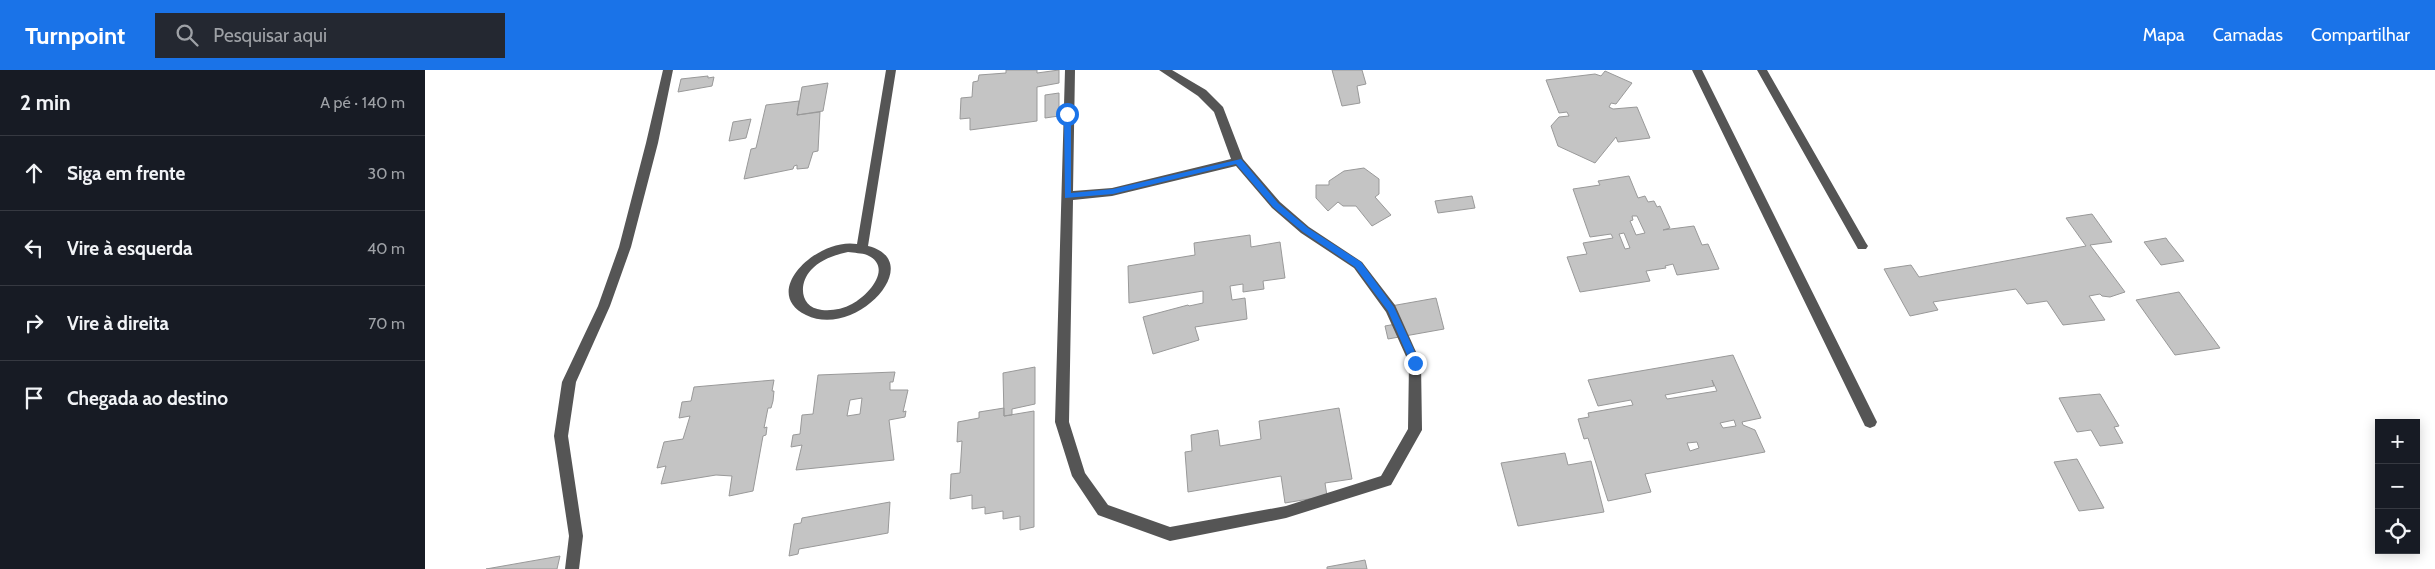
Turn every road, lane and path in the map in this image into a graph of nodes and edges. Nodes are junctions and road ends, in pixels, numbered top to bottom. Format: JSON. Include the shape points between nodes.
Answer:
{"nodes":[{"id":1,"x":668,"y":70,"type":"edge"},
{"id":2,"x":891,"y":70,"type":"edge"},
{"id":3,"x":1070,"y":70,"type":"edge"},
{"id":4,"x":1165,"y":70,"type":"edge"},
{"id":5,"x":1697,"y":70,"type":"edge"},
{"id":6,"x":1762,"y":70,"type":"edge"},
{"id":7,"x":1238,"y":161,"type":"junction"},
{"id":8,"x":1067,"y":196,"type":"junction"},
{"id":9,"x":1862,"y":246,"type":"dead end"},
{"id":10,"x":863,"y":248,"type":"junction"},
{"id":11,"x":1870,"y":422,"type":"dead end"},
{"id":12,"x":572,"y":569,"type":"edge"}],
"edges":[{"from":1,"to":12,"type":"lane","via":[[625,247],[604,306],[569,382],[561,436],[576,536]]},
{"from":2,"to":10,"type":"lane"},
{"from":3,"to":8,"type":"lane"},
{"from":4,"to":7,"type":"lane","via":[[1202,93],[1219,110]]},
{"from":5,"to":11,"type":"lane"},
{"from":6,"to":9,"type":"lane"},
{"from":7,"to":8,"type":"lane","via":[[1113,192]]},
{"from":7,"to":8,"type":"lane","via":[[1283,211],[1305,230],[1358,264],[1391,309],[1415,363],[1415,430],[1387,480],[1286,512],[1170,534],[1103,510],[1079,476],[1062,422]]},
{"from":10,"to":10,"type":"lane","via":[[833,250],[807,267],[794,289],[802,308],[812,314],[840,314],[855,309],[879,291],[886,269],[875,252]]}]}
